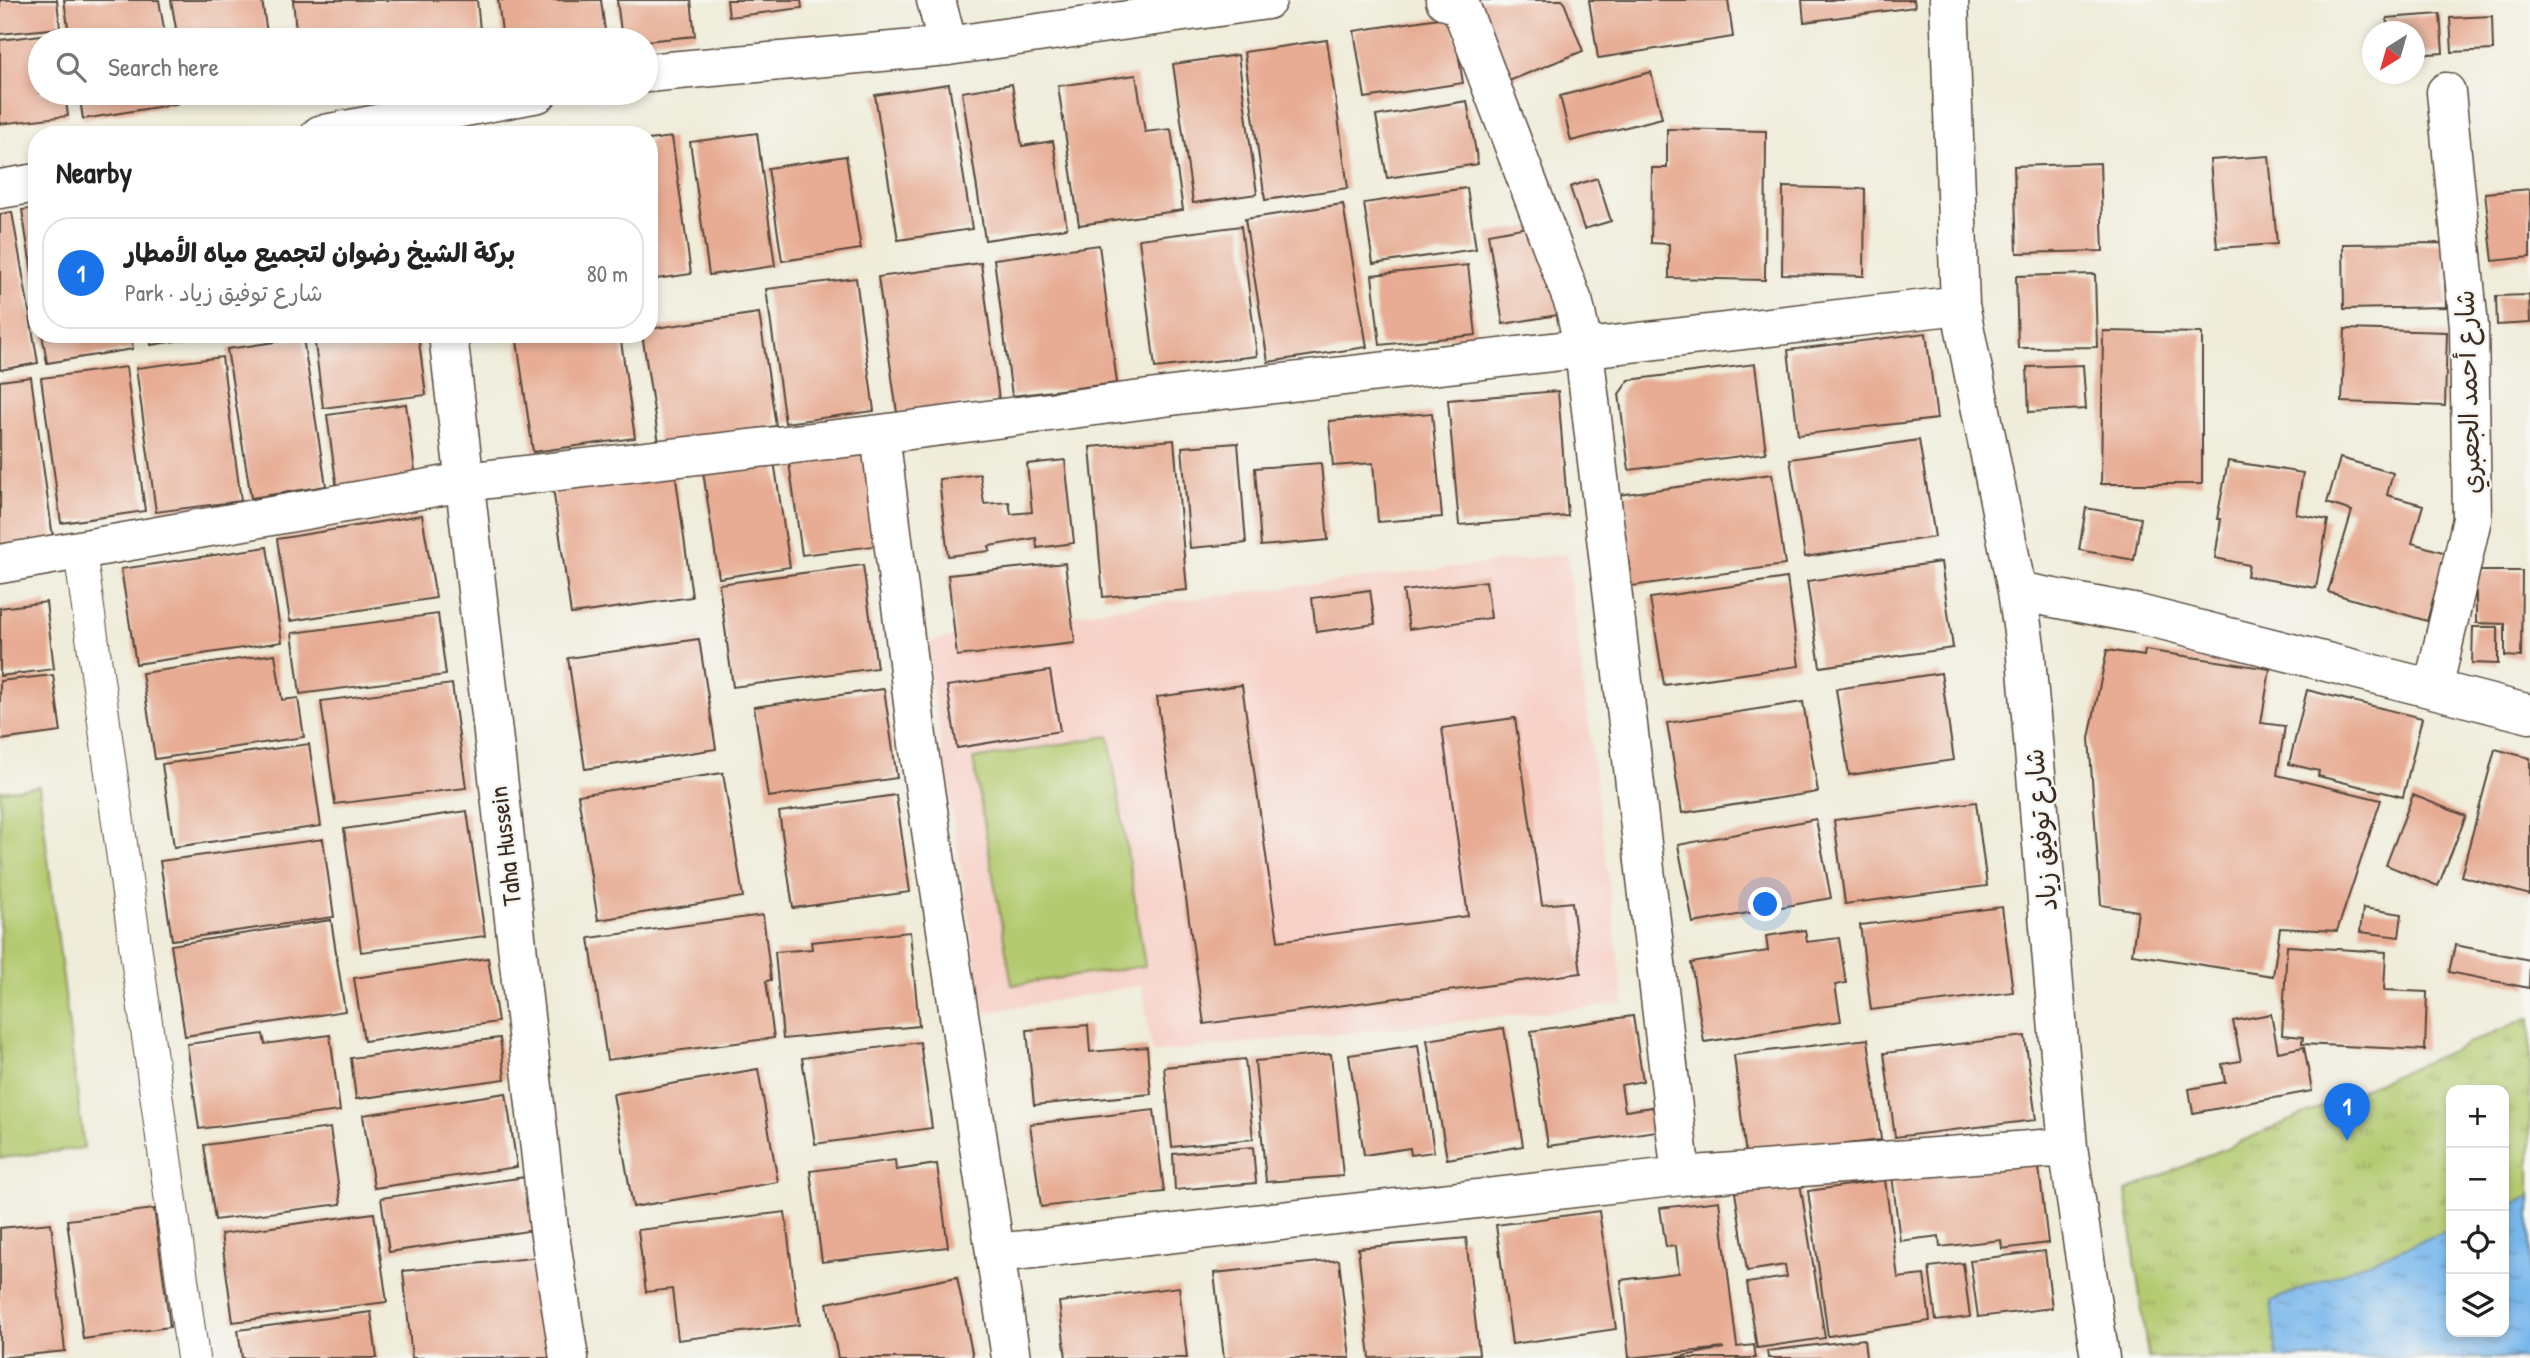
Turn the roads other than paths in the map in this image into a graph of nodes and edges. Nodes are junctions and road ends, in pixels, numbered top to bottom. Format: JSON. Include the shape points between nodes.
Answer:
{"nodes":[{"id":1,"x":936,"y":0,"type":"edge"},
{"id":2,"x":1267,"y":0,"type":"edge"},
{"id":3,"x":1445,"y":0,"type":"edge"},
{"id":4,"x":1949,"y":0,"type":"edge"},
{"id":5,"x":948,"y":46,"type":"junction"},
{"id":6,"x":658,"y":72,"type":"edge"},
{"id":7,"x":2446,"y":92,"type":"dead end"},
{"id":8,"x":497,"y":105,"type":"edge"},
{"id":9,"x":425,"y":126,"type":"edge"},
{"id":10,"x":28,"y":184,"type":"edge"},
{"id":11,"x":0,"y":189,"type":"edge"},
{"id":12,"x":1960,"y":305,"type":"junction"},
{"id":13,"x":448,"y":343,"type":"edge"},
{"id":14,"x":1584,"y":350,"type":"junction"},
{"id":15,"x":880,"y":434,"type":"junction"},
{"id":16,"x":464,"y":482,"type":"junction"},
{"id":17,"x":80,"y":551,"type":"junction"},
{"id":18,"x":0,"y":564,"type":"edge"},
{"id":19,"x":2017,"y":591,"type":"junction"},
{"id":20,"x":2433,"y":689,"type":"junction"},
{"id":21,"x":2530,"y":715,"type":"edge"},
{"id":22,"x":2068,"y":1147,"type":"junction"},
{"id":23,"x":1681,"y":1176,"type":"junction"},
{"id":24,"x":997,"y":1254,"type":"junction"},
{"id":25,"x":184,"y":1357,"type":"edge"},
{"id":26,"x":569,"y":1358,"type":"edge"},
{"id":27,"x":1011,"y":1358,"type":"edge"},
{"id":28,"x":2100,"y":1358,"type":"edge"}],
"edges":[{"from":1,"to":5,"type":"street"},
{"from":2,"to":5,"type":"street"},
{"from":3,"to":14,"type":"street","via":[[1461,7],[1574,304]]},
{"from":4,"to":12,"type":"street","name":"شارع توفيق زياد"},
{"from":5,"to":6,"type":"street"},
{"from":7,"to":20,"type":"street","name":"شارع أحمد الجعبري","via":[[2469,326],[2472,519]]},
{"from":8,"to":9,"type":"street"},
{"from":10,"to":11,"type":"street"},
{"from":12,"to":14,"type":"street"},
{"from":12,"to":19,"type":"street","name":"شارع توفيق زياد"},
{"from":13,"to":16,"type":"street","name":"Taha Hussein"},
{"from":14,"to":15,"type":"street"},
{"from":14,"to":23,"type":"street"},
{"from":15,"to":16,"type":"street"},
{"from":15,"to":24,"type":"street","via":[[918,744]]},
{"from":16,"to":17,"type":"street"},
{"from":16,"to":26,"type":"street","name":"Taha Hussein","via":[[546,1201]]},
{"from":17,"to":18,"type":"street"},
{"from":17,"to":25,"type":"lane"},
{"from":19,"to":20,"type":"street","via":[[2138,614]]},
{"from":19,"to":22,"type":"street","name":"شارع توفيق زياد"},
{"from":20,"to":21,"type":"street"},
{"from":22,"to":23,"type":"street"},
{"from":22,"to":28,"type":"street","name":"شارع توفيق زياد"},
{"from":23,"to":24,"type":"street"},
{"from":24,"to":27,"type":"street"}]}
